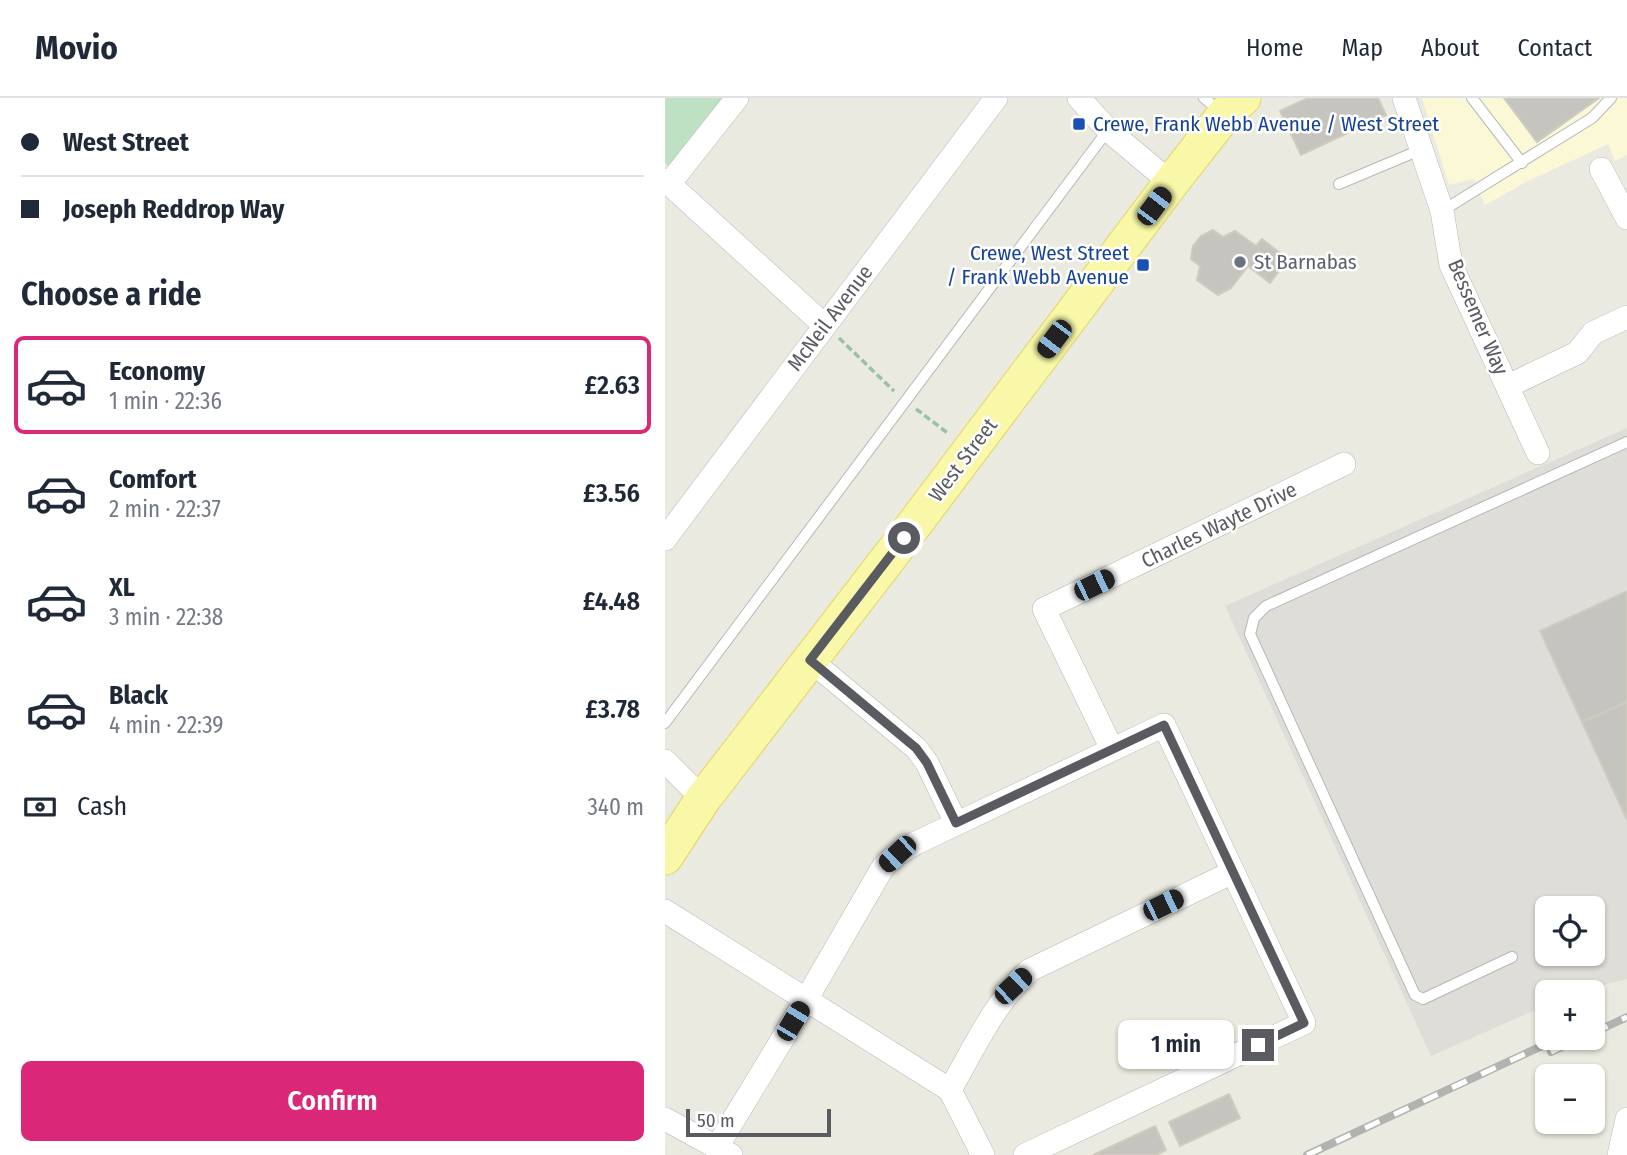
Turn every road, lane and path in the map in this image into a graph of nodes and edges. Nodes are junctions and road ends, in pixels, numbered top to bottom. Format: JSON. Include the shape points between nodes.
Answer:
{"nodes":[{"id":1,"x":737,"y":98,"type":"edge"},
{"id":2,"x":996,"y":98,"type":"edge"},
{"id":3,"x":1079,"y":98,"type":"edge"},
{"id":4,"x":1403,"y":98,"type":"edge"},
{"id":5,"x":1472,"y":98,"type":"edge"},
{"id":6,"x":1611,"y":98,"type":"edge"},
{"id":7,"x":1231,"y":102,"type":"edge"},
{"id":8,"x":1108,"y":130,"type":"junction"},
{"id":9,"x":1420,"y":150,"type":"junction"},
{"id":10,"x":1522,"y":163,"type":"junction"},
{"id":11,"x":1601,"y":169,"type":"dead end"},
{"id":12,"x":667,"y":182,"type":"edge"},
{"id":13,"x":1171,"y":183,"type":"junction"},
{"id":14,"x":1339,"y":184,"type":"dead end"},
{"id":15,"x":1442,"y":211,"type":"junction"},
{"id":16,"x":1627,"y":218,"type":"edge"},
{"id":17,"x":1627,"y":317,"type":"edge"},
{"id":18,"x":824,"y":325,"type":"junction"},
{"id":19,"x":1508,"y":386,"type":"junction"},
{"id":20,"x":1627,"y":442,"type":"edge"},
{"id":21,"x":1538,"y":453,"type":"dead end"},
{"id":22,"x":1345,"y":464,"type":"dead end"},
{"id":23,"x":665,"y":540,"type":"edge"},
{"id":24,"x":810,"y":660,"type":"junction"},
{"id":25,"x":665,"y":723,"type":"edge"},
{"id":26,"x":1112,"y":749,"type":"junction"},
{"id":27,"x":665,"y":761,"type":"edge"},
{"id":28,"x":703,"y":799,"type":"junction"},
{"id":29,"x":956,"y":823,"type":"junction"},
{"id":30,"x":665,"y":857,"type":"edge"},
{"id":31,"x":1233,"y":872,"type":"junction"},
{"id":32,"x":665,"y":911,"type":"edge"},
{"id":33,"x":1512,"y":957,"type":"dead end"},
{"id":34,"x":806,"y":1000,"type":"junction"},
{"id":35,"x":950,"y":1090,"type":"junction"},
{"id":36,"x":665,"y":1119,"type":"edge"},
{"id":37,"x":1627,"y":1119,"type":"edge"},
{"id":38,"x":724,"y":1151,"type":"edge"},
{"id":39,"x":983,"y":1155,"type":"edge"},
{"id":40,"x":1024,"y":1155,"type":"edge"},
{"id":41,"x":1619,"y":1155,"type":"edge"}],
"edges":[{"from":1,"to":12,"type":"street"},
{"from":2,"to":18,"type":"street","name":"McNeil Avenue"},
{"from":3,"to":8,"type":"street"},
{"from":4,"to":9,"type":"street","name":"Bessemer Way"},
{"from":5,"to":10,"type":"lane"},
{"from":6,"to":10,"type":"lane","via":[[1592,118]]},
{"from":7,"to":13,"type":"main road","name":"West Street"},
{"from":8,"to":13,"type":"street"},
{"from":8,"to":25,"type":"lane"},
{"from":9,"to":14,"type":"lane"},
{"from":9,"to":15,"type":"street","name":"Bessemer Way"},
{"from":10,"to":15,"type":"lane"},
{"from":11,"to":16,"type":"street"},
{"from":12,"to":18,"type":"street"},
{"from":13,"to":24,"type":"main road","name":"West Street"},
{"from":15,"to":19,"type":"street","name":"Bessemer Way","via":[[1451,265]]},
{"from":17,"to":19,"type":"street","via":[[1593,333],[1577,352]]},
{"from":18,"to":23,"type":"street","name":"McNeil Avenue"},
{"from":19,"to":21,"type":"street","name":"Bessemer Way"},
{"from":20,"to":33,"type":"lane","via":[[1266,606],[1254,618],[1250,634],[1415,995],[1423,999]]},
{"from":22,"to":26,"type":"street","name":"Charles Wayte Drive","via":[[1044,609]]},
{"from":24,"to":28,"type":"main road","name":"West Street"},
{"from":24,"to":29,"type":"street","via":[[916,748]]},
{"from":26,"to":29,"type":"street"},
{"from":26,"to":31,"type":"street","via":[[1164,725]]},
{"from":27,"to":28,"type":"street"},
{"from":28,"to":30,"type":"main road","name":"West Street"},
{"from":29,"to":34,"type":"street","via":[[897,854],[883,867]]},
{"from":31,"to":35,"type":"street","via":[[1030,970],[996,1009]]},
{"from":31,"to":40,"type":"street","via":[[1304,1023]]},
{"from":32,"to":34,"type":"street"},
{"from":34,"to":35,"type":"street"},
{"from":34,"to":38,"type":"street"},
{"from":35,"to":39,"type":"street"},
{"from":36,"to":38,"type":"street"},
{"from":37,"to":41,"type":"street"}]}
